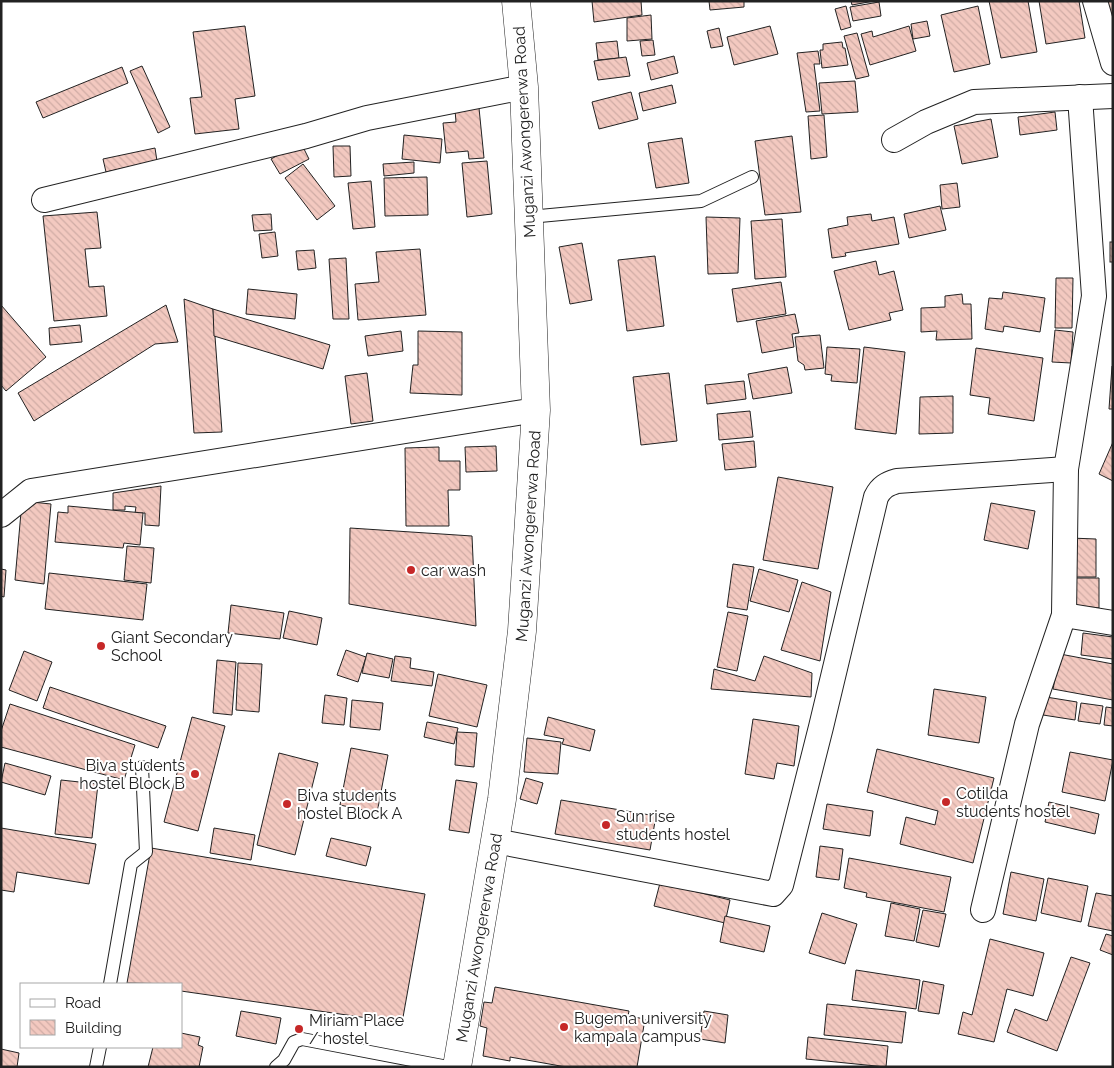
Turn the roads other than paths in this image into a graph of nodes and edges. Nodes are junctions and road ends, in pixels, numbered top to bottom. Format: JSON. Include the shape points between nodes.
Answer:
{"nodes":[{"id":1,"x":516,"y":1,"type":"edge"},
{"id":2,"x":1095,"y":1,"type":"edge"},
{"id":3,"x":1113,"y":63,"type":"edge"},
{"id":4,"x":524,"y":87,"type":"junction"},
{"id":5,"x":1113,"y":96,"type":"edge"},
{"id":6,"x":1080,"y":98,"type":"junction"},
{"id":7,"x":894,"y":140,"type":"dead end"},
{"id":8,"x":752,"y":177,"type":"dead end"},
{"id":9,"x":44,"y":200,"type":"dead end"},
{"id":10,"x":529,"y":217,"type":"junction"},
{"id":11,"x":536,"y":410,"type":"junction"},
{"id":12,"x":1066,"y":469,"type":"junction"},
{"id":13,"x":1,"y":515,"type":"edge"},
{"id":14,"x":1064,"y":615,"type":"junction"},
{"id":15,"x":1113,"y":623,"type":"edge"},
{"id":16,"x":142,"y":767,"type":"dead end"},
{"id":17,"x":495,"y":841,"type":"junction"},
{"id":18,"x":983,"y":910,"type":"dead end"},
{"id":19,"x":110,"y":983,"type":"edge"},
{"id":20,"x":100,"y":1048,"type":"edge"},
{"id":21,"x":96,"y":1067,"type":"edge"},
{"id":22,"x":276,"y":1067,"type":"edge"},
{"id":23,"x":448,"y":1067,"type":"edge"},
{"id":24,"x":457,"y":1067,"type":"edge"}],
"edges":[{"from":1,"to":4,"type":"street","name":"Muganzi Awongererwa Road"},
{"from":2,"to":3,"type":"street"},
{"from":4,"to":9,"type":"street","via":[[367,118]]},
{"from":4,"to":10,"type":"street","name":"Muganzi Awongererwa Road"},
{"from":5,"to":6,"type":"street"},
{"from":6,"to":7,"type":"street","via":[[974,102],[926,122]]},
{"from":6,"to":12,"type":"street","via":[[1094,296]]},
{"from":8,"to":10,"type":"lane","via":[[701,201]]},
{"from":10,"to":11,"type":"street","name":"Muganzi Awongererwa Road"},
{"from":11,"to":13,"type":"street","via":[[31,491]]},
{"from":11,"to":17,"type":"street","name":"Muganzi Awongererwa Road","via":[[522,632]]},
{"from":12,"to":14,"type":"street"},
{"from":12,"to":17,"type":"street","via":[[897,481],[888,483],[879,491],[781,885],[773,894]]},
{"from":14,"to":15,"type":"street"},
{"from":14,"to":18,"type":"street","via":[[1028,724]]},
{"from":16,"to":19,"type":"lane","via":[[146,852],[131,864]]},
{"from":17,"to":24,"type":"street","name":"Muganzi Awongererwa Road"},
{"from":20,"to":21,"type":"lane"},
{"from":22,"to":23,"type":"lane","via":[[294,1042],[302,1039]]}]}
